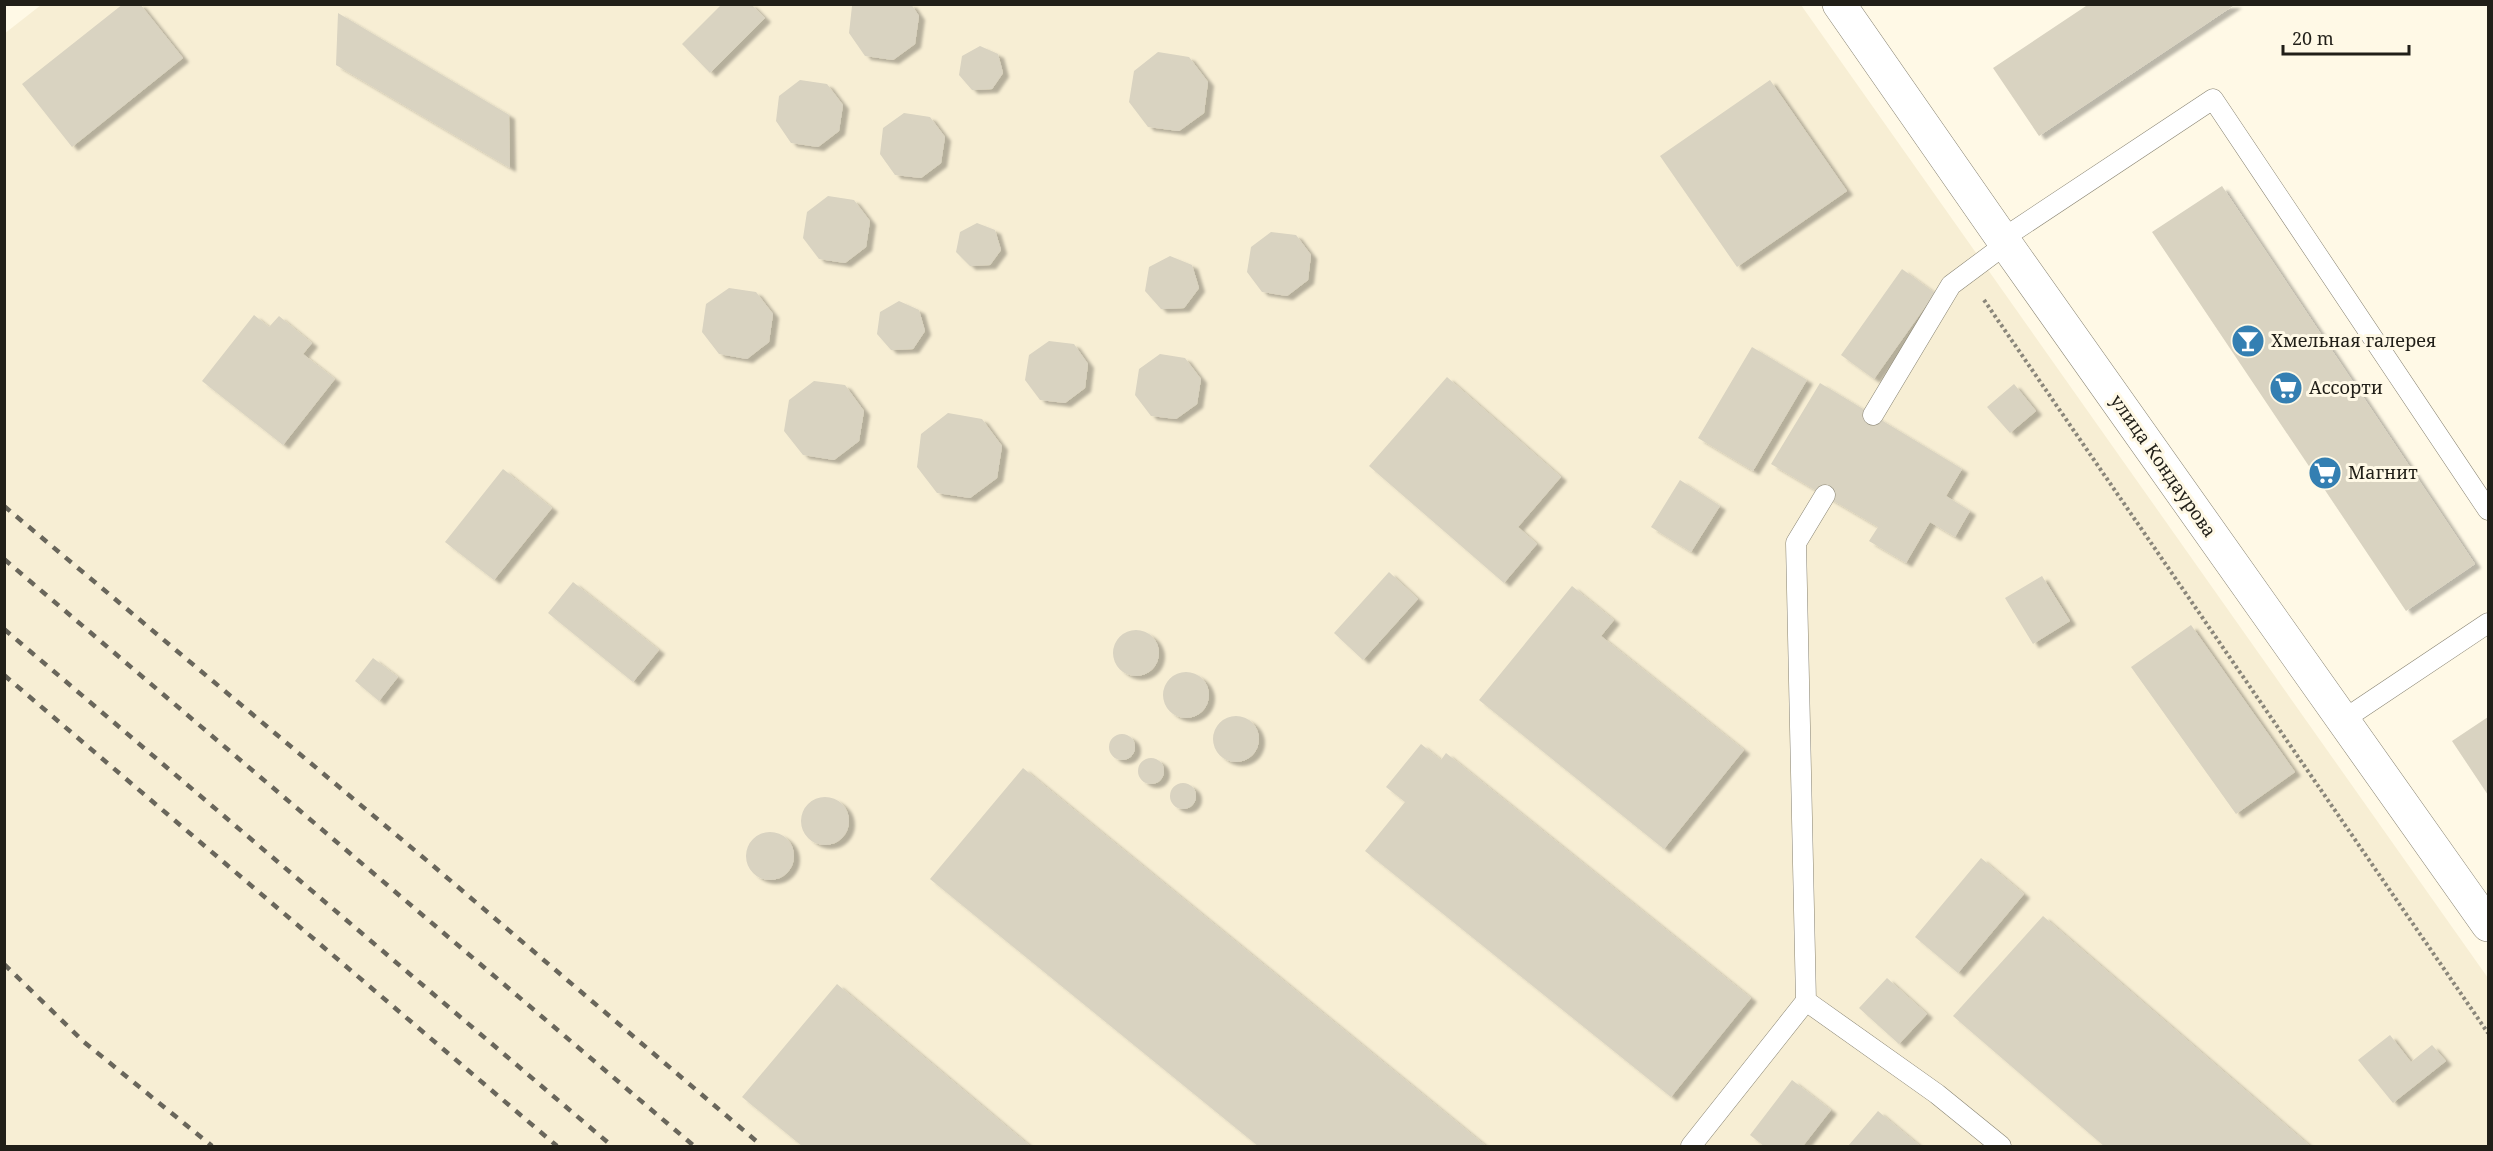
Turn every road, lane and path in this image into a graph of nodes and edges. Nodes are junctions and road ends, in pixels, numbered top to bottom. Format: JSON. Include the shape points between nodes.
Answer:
{"nodes":[{"id":1,"x":1839,"y":4,"type":"edge"},
{"id":2,"x":2004,"y":242,"type":"junction"},
{"id":3,"x":1966,"y":274,"type":"junction"},
{"id":4,"x":1873,"y":415,"type":"dead end"},
{"id":5,"x":1825,"y":495,"type":"dead end"},
{"id":6,"x":2488,"y":510,"type":"edge"},
{"id":7,"x":2488,"y":623,"type":"edge"},
{"id":8,"x":2343,"y":720,"type":"junction"},
{"id":9,"x":2488,"y":925,"type":"edge"},
{"id":10,"x":1806,"y":1001,"type":"junction"},
{"id":11,"x":2488,"y":1033,"type":"edge"},
{"id":12,"x":1691,"y":1146,"type":"edge"},
{"id":13,"x":2001,"y":1146,"type":"edge"}],
"edges":[{"from":1,"to":2,"type":"street","name":"улица Кондаурова"},
{"from":2,"to":3,"type":"lane"},
{"from":2,"to":6,"type":"lane","via":[[2213,99]]},
{"from":2,"to":8,"type":"street","name":"улица Кондаурова"},
{"from":3,"to":4,"type":"lane","via":[[1951,285]]},
{"from":3,"to":11,"type":"path"},
{"from":5,"to":10,"type":"lane","via":[[1796,543]]},
{"from":7,"to":8,"type":"lane"},
{"from":8,"to":9,"type":"street","name":"улица Кондаурова"},
{"from":10,"to":12,"type":"lane"},
{"from":10,"to":13,"type":"lane","via":[[1937,1094]]}]}
